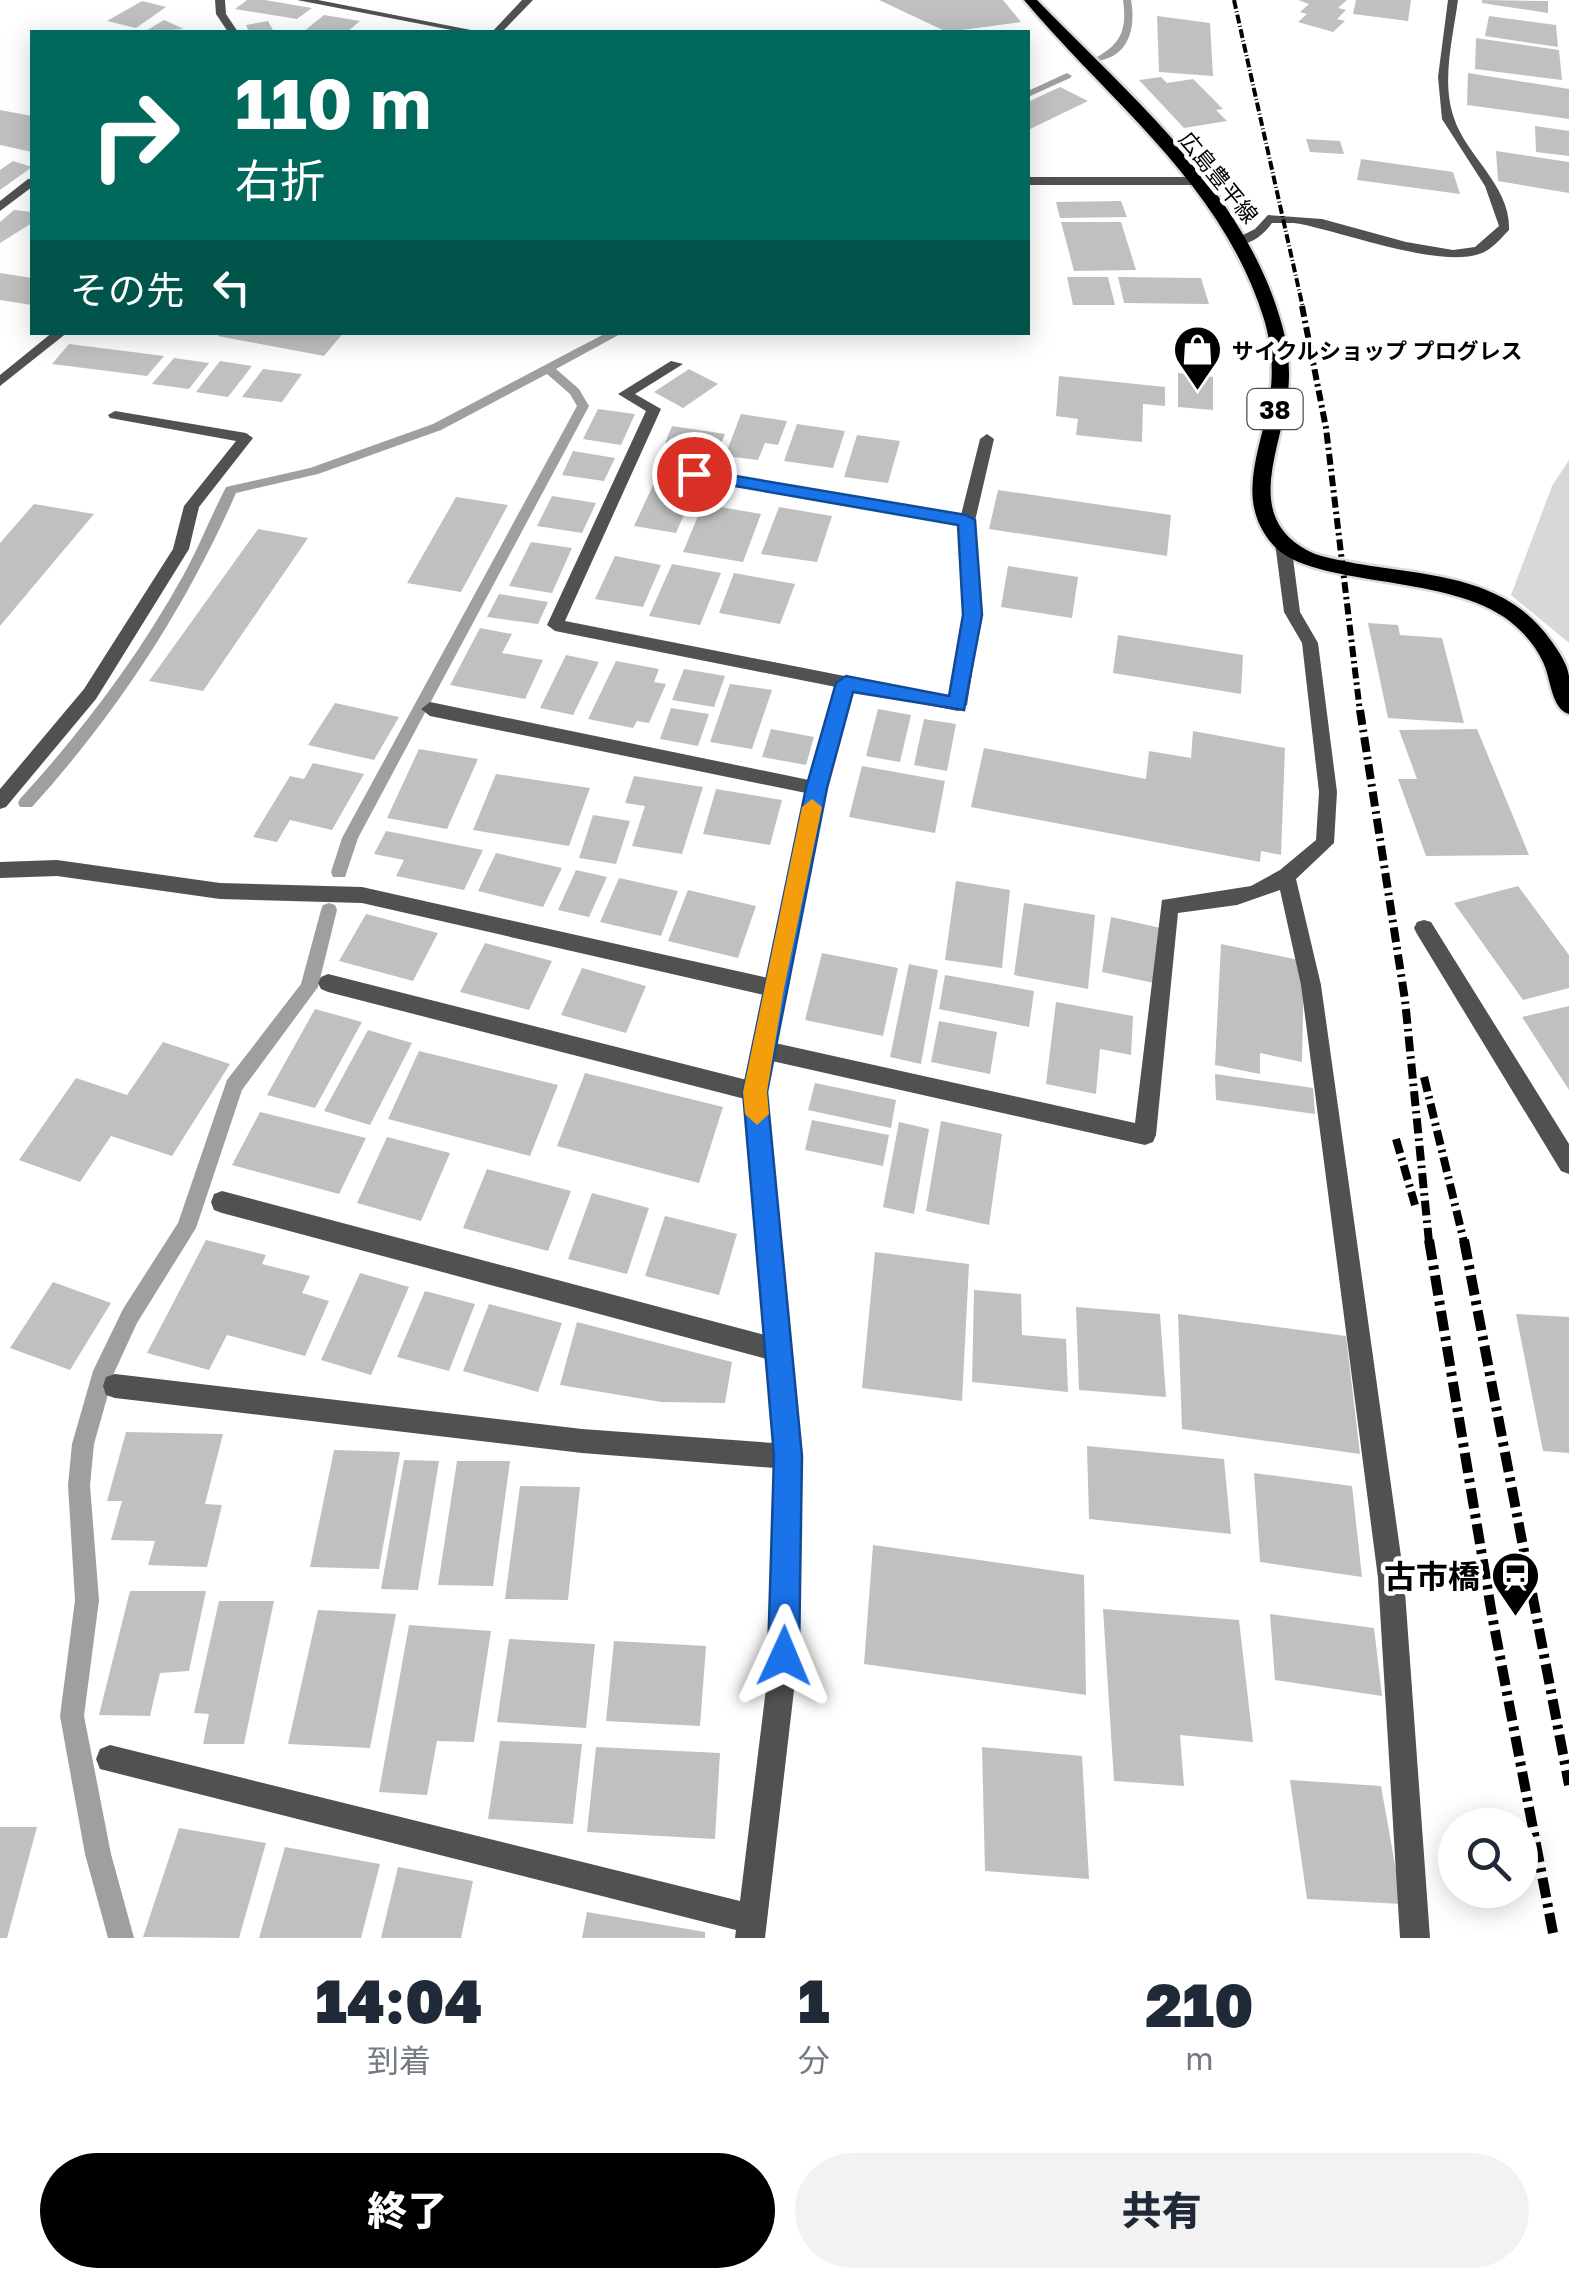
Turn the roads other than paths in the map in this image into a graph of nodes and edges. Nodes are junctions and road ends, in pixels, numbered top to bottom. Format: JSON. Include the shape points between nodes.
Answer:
{"nodes":[{"id":1,"x":220,"y":0,"type":"edge"},
{"id":2,"x":302,"y":0,"type":"edge"},
{"id":3,"x":528,"y":0,"type":"edge"},
{"id":4,"x":1030,"y":0,"type":"edge"},
{"id":5,"x":1453,"y":0,"type":"edge"},
{"id":6,"x":232,"y":30,"type":"edge"},
{"id":7,"x":465,"y":30,"type":"edge"},
{"id":8,"x":500,"y":30,"type":"edge"},
{"id":9,"x":1030,"y":181,"type":"edge"},
{"id":10,"x":1199,"y":181,"type":"junction"},
{"id":11,"x":30,"y":184,"type":"edge"},
{"id":12,"x":0,"y":207,"type":"edge"},
{"id":13,"x":1242,"y":240,"type":"junction"},
{"id":14,"x":58,"y":335,"type":"edge"},
{"id":15,"x":676,"y":364,"type":"dead end"},
{"id":16,"x":0,"y":382,"type":"edge"},
{"id":17,"x":115,"y":415,"type":"dead end"},
{"id":18,"x":987,"y":439,"type":"dead end"},
{"id":19,"x":694,"y":474,"type":"dead end"},
{"id":20,"x":966,"y":520,"type":"junction"},
{"id":21,"x":1283,"y":543,"type":"junction"},
{"id":22,"x":846,"y":683,"type":"junction"},
{"id":23,"x":1569,"y":706,"type":"edge"},
{"id":24,"x":430,"y":709,"type":"dead end"},
{"id":25,"x":816,"y":788,"type":"junction"},
{"id":26,"x":0,"y":802,"type":"edge"},
{"id":27,"x":0,"y":870,"type":"edge"},
{"id":28,"x":1287,"y":880,"type":"junction"},
{"id":29,"x":1424,"y":928,"type":"dead end"},
{"id":30,"x":328,"y":984,"type":"dead end"},
{"id":31,"x":773,"y":988,"type":"junction"},
{"id":32,"x":763,"y":1050,"type":"junction"},
{"id":33,"x":755,"y":1092,"type":"junction"},
{"id":34,"x":1569,"y":1164,"type":"edge"},
{"id":35,"x":222,"y":1202,"type":"dead end"},
{"id":36,"x":778,"y":1350,"type":"junction"},
{"id":37,"x":116,"y":1386,"type":"dead end"},
{"id":38,"x":788,"y":1456,"type":"junction"},
{"id":39,"x":110,"y":1759,"type":"dead end"},
{"id":40,"x":751,"y":1929,"type":"edge"},
{"id":41,"x":1415,"y":1938,"type":"edge"}],
"edges":[{"from":1,"to":6,"type":"street"},
{"from":2,"to":7,"type":"street"},
{"from":3,"to":8,"type":"street"},
{"from":4,"to":10,"type":"main road","name":"広島豊平線","number":"38"},
{"from":5,"to":13,"type":"street","via":[[1443,77],[1448,119],[1491,186],[1506,227],[1478,251],[1437,253],[1311,217],[1268,218]]},
{"from":9,"to":10,"type":"street"},
{"from":10,"to":13,"type":"main road","name":"広島豊平線","number":"38"},
{"from":11,"to":12,"type":"street"},
{"from":13,"to":21,"type":"main road","name":"広島豊平線","number":"38","via":[[1280,346],[1280,386],[1260,483],[1264,518]]},
{"from":14,"to":16,"type":"street"},
{"from":15,"to":22,"type":"street","via":[[625,394],[654,409],[555,625]]},
{"from":17,"to":26,"type":"street","via":[[246,438],[192,506],[181,549],[90,694]]},
{"from":18,"to":20,"type":"street"},
{"from":19,"to":20,"type":"street"},
{"from":20,"to":22,"type":"street","via":[[972,615],[958,705]]},
{"from":21,"to":23,"type":"main road","via":[[1314,562],[1474,590],[1522,620],[1551,656]]},
{"from":21,"to":28,"type":"street","via":[[1292,612],[1310,644],[1328,792],[1325,843]]},
{"from":22,"to":25,"type":"street"},
{"from":24,"to":25,"type":"street"},
{"from":25,"to":31,"type":"street"},
{"from":27,"to":31,"type":"street","via":[[57,868],[220,891],[362,895]]},
{"from":28,"to":32,"type":"street","via":[[1247,898],[1169,906],[1146,1135]]},
{"from":28,"to":41,"type":"street","via":[[1310,984],[1392,1578]]},
{"from":29,"to":34,"type":"street"},
{"from":30,"to":33,"type":"street"},
{"from":31,"to":32,"type":"street"},
{"from":32,"to":33,"type":"street"},
{"from":33,"to":36,"type":"street"},
{"from":35,"to":36,"type":"street"},
{"from":36,"to":38,"type":"street"},
{"from":37,"to":38,"type":"street","via":[[582,1440]]},
{"from":38,"to":40,"type":"street","via":[[784,1656]]},
{"from":39,"to":40,"type":"street"}]}
